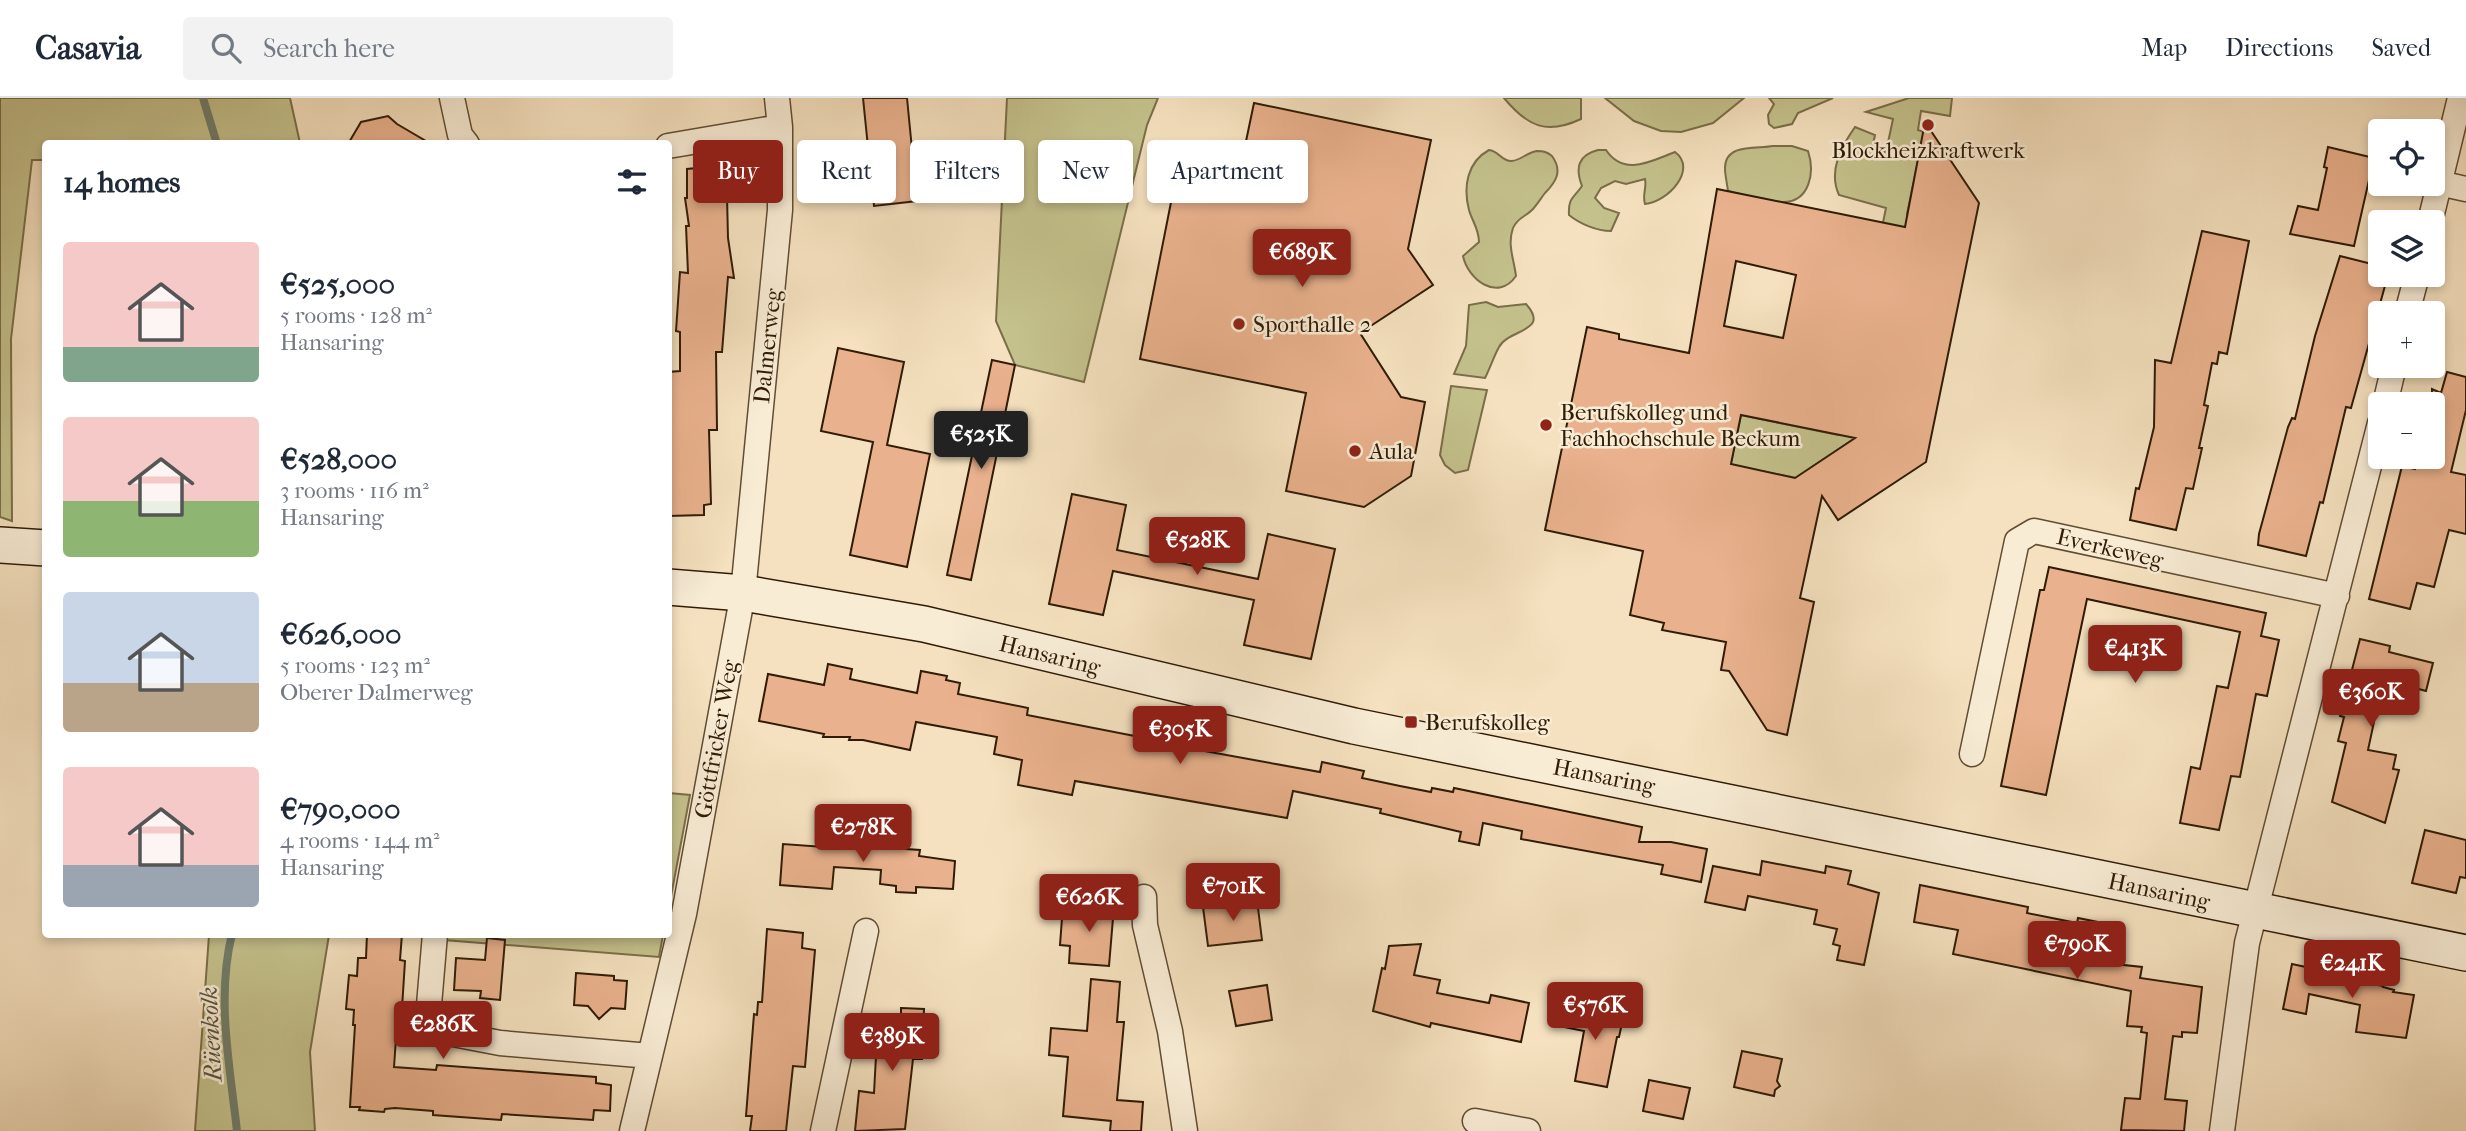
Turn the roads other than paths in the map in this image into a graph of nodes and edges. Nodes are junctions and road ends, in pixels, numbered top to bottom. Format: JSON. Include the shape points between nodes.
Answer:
{"nodes":[{"id":1,"x":452,"y":98,"type":"edge"},
{"id":2,"x":777,"y":98,"type":"edge"},
{"id":3,"x":2460,"y":98,"type":"edge"},
{"id":4,"x":780,"y":127,"type":"junction"},
{"id":5,"x":464,"y":140,"type":"edge"},
{"id":6,"x":672,"y":145,"type":"edge"},
{"id":7,"x":2445,"y":162,"type":"edge"},
{"id":8,"x":2445,"y":184,"type":"edge"},
{"id":9,"x":2466,"y":189,"type":"edge"},
{"id":10,"x":2369,"y":469,"type":"edge"},
{"id":11,"x":0,"y":545,"type":"edge"},
{"id":12,"x":42,"y":548,"type":"edge"},
{"id":13,"x":672,"y":587,"type":"edge"},
{"id":14,"x":743,"y":593,"type":"junction"},
{"id":15,"x":2337,"y":596,"type":"junction"},
{"id":16,"x":1972,"y":754,"type":"dead end"},
{"id":17,"x":1144,"y":897,"type":"dead end"},
{"id":18,"x":2255,"y":911,"type":"junction"},
{"id":19,"x":866,"y":931,"type":"dead end"},
{"id":20,"x":435,"y":938,"type":"edge"},
{"id":21,"x":2466,"y":953,"type":"edge"},
{"id":22,"x":650,"y":1056,"type":"junction"},
{"id":23,"x":1475,"y":1121,"type":"dead end"},
{"id":24,"x":632,"y":1131,"type":"edge"},
{"id":25,"x":823,"y":1131,"type":"edge"},
{"id":26,"x":1185,"y":1131,"type":"edge"},
{"id":27,"x":1528,"y":1131,"type":"edge"},
{"id":28,"x":2222,"y":1131,"type":"edge"}],
"edges":[{"from":1,"to":5,"type":"street"},
{"from":2,"to":4,"type":"street","name":"Dalmerweg"},
{"from":3,"to":7,"type":"street"},
{"from":4,"to":6,"type":"street"},
{"from":4,"to":14,"type":"street","name":"Dalmerweg","via":[[780,210]]},
{"from":8,"to":9,"type":"street"},
{"from":10,"to":15,"type":"street"},
{"from":11,"to":12,"type":"street"},
{"from":13,"to":14,"type":"street","name":"Hansaring"},
{"from":14,"to":18,"type":"street","name":"Hansaring","via":[[925,624],[1354,726]]},
{"from":14,"to":22,"type":"street","name":"Göttfricker Weg","via":[[684,914]]},
{"from":15,"to":16,"type":"street","name":"Everkeweg","via":[[2034,531],[2017,541]]},
{"from":15,"to":18,"type":"street"},
{"from":17,"to":26,"type":"street","via":[[1145,925],[1170,1031]]},
{"from":18,"to":21,"type":"street","name":"Hansaring"},
{"from":18,"to":28,"type":"street"},
{"from":19,"to":25,"type":"street"},
{"from":20,"to":22,"type":"street","via":[[427,1029],[500,1044]]},
{"from":22,"to":24,"type":"street","name":"Göttfricker Weg"},
{"from":23,"to":27,"type":"street"}]}
